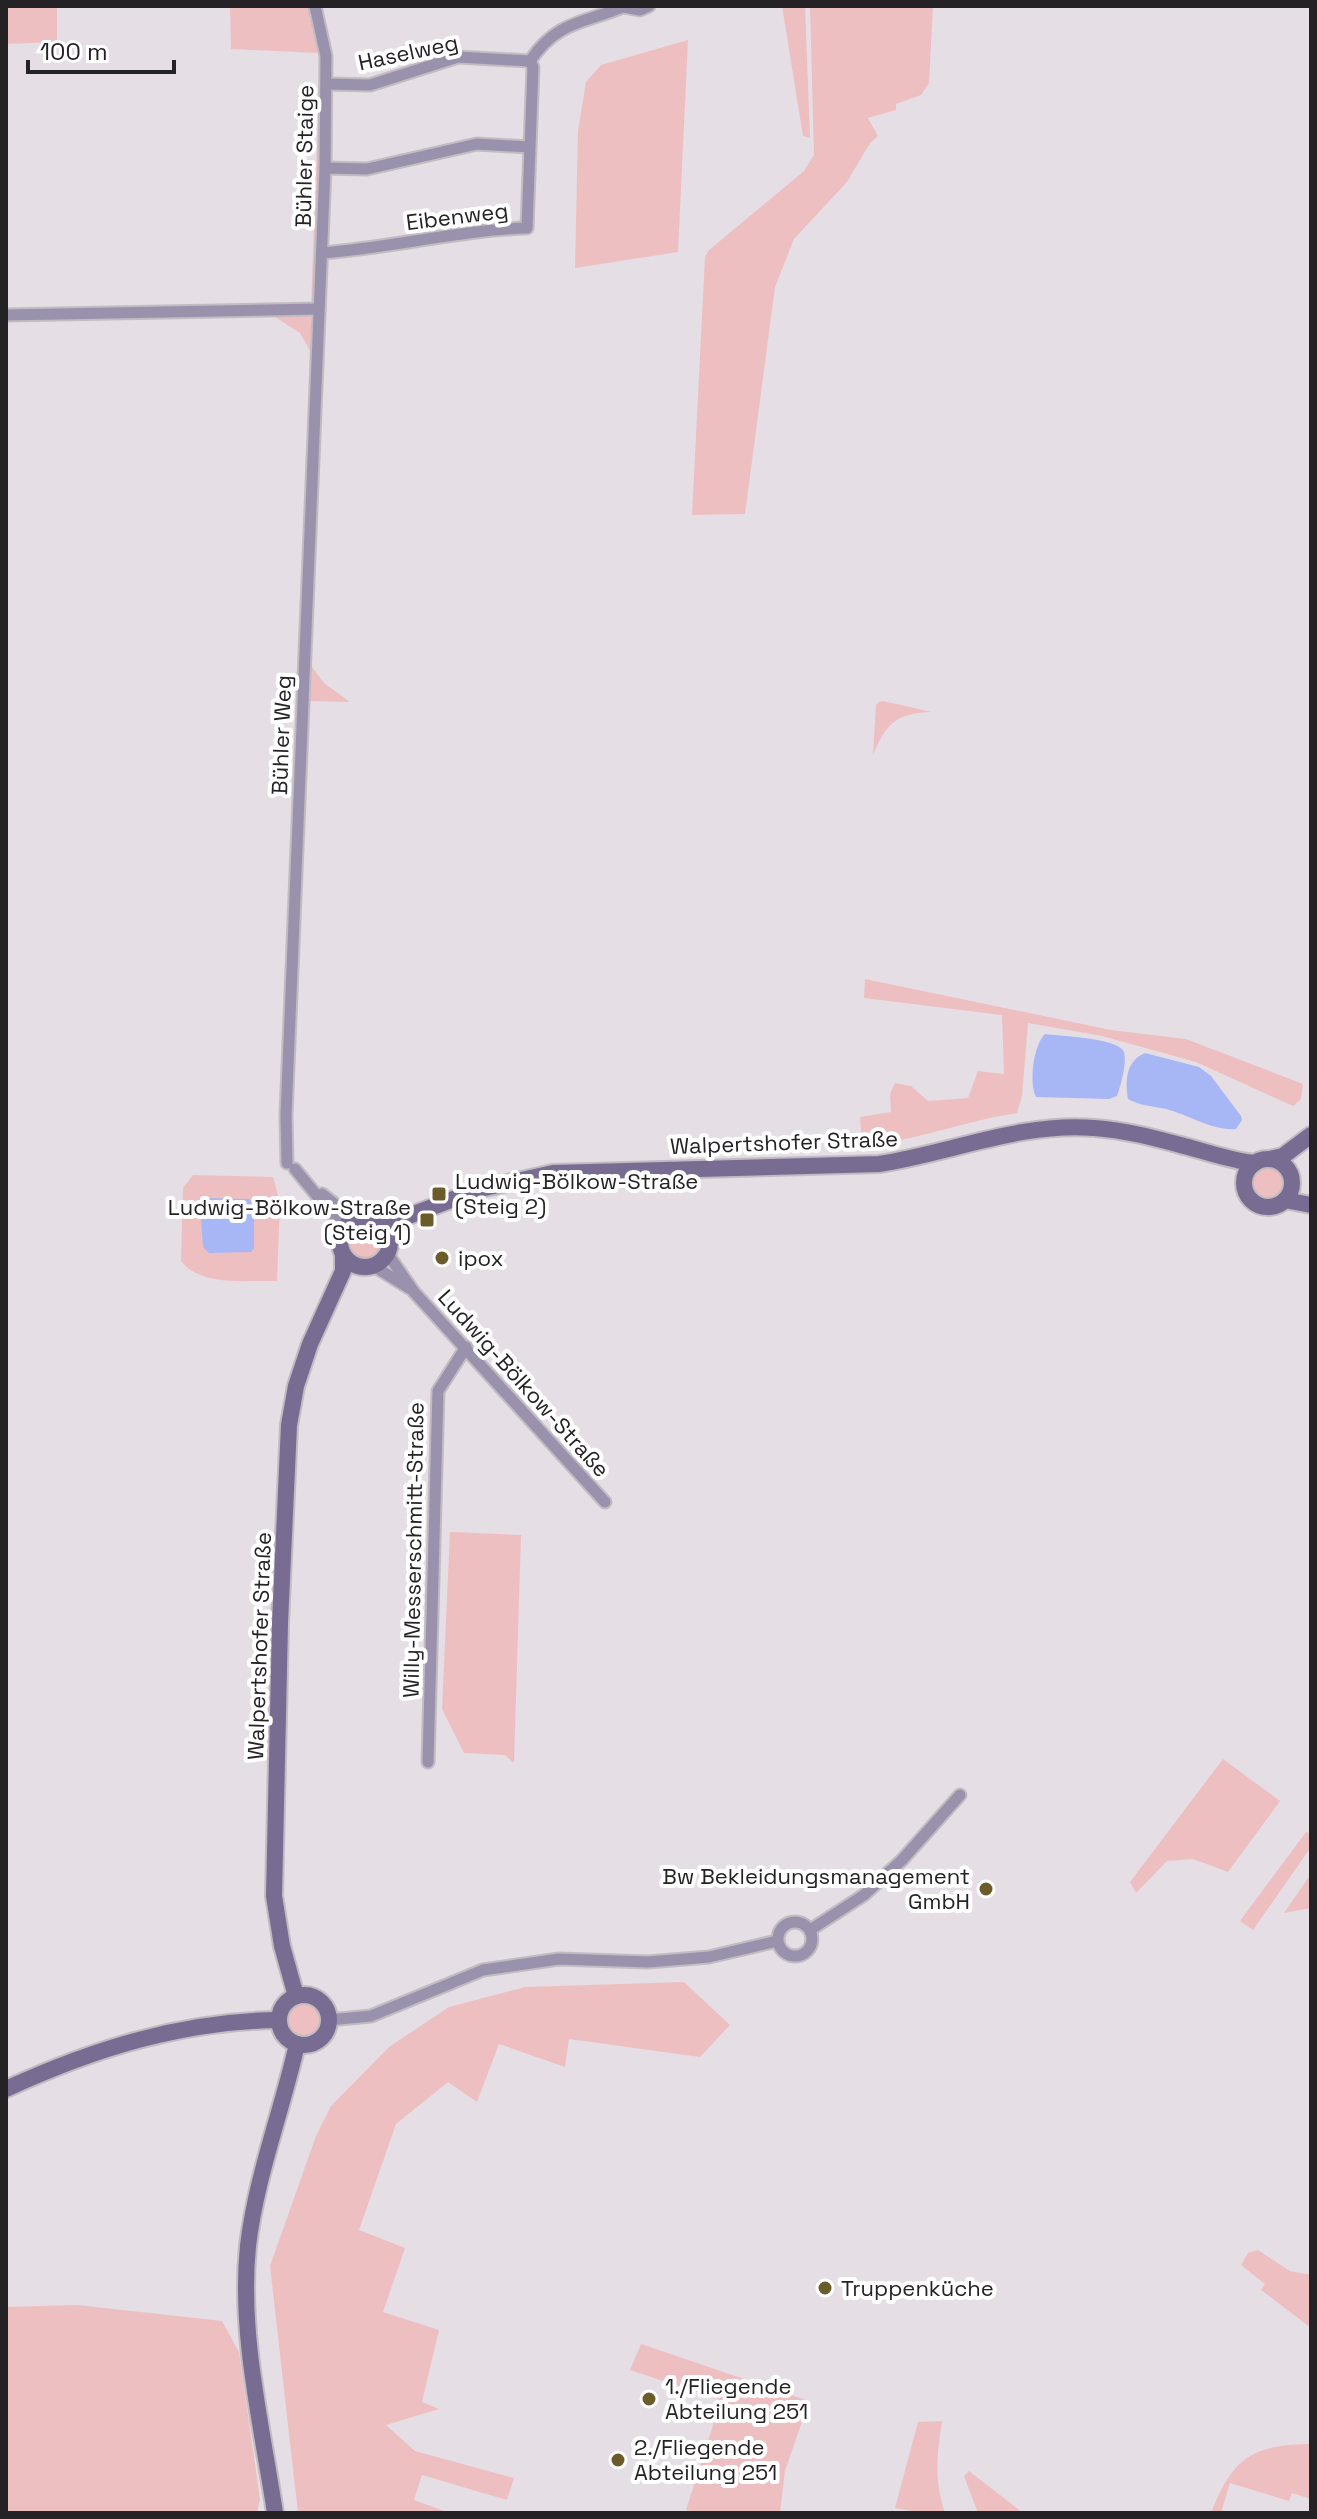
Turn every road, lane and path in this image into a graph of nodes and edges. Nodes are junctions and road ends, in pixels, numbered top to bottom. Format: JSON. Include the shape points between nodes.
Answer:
{"nodes":[{"id":1,"x":330,"y":6,"type":"edge"},
{"id":2,"x":649,"y":6,"type":"edge"},
{"id":3,"x":624,"y":7,"type":"edge"},
{"id":4,"x":316,"y":8,"type":"edge"},
{"id":5,"x":530,"y":61,"type":"junction"},
{"id":6,"x":327,"y":84,"type":"junction"},
{"id":7,"x":529,"y":147,"type":"junction"},
{"id":8,"x":325,"y":168,"type":"junction"},
{"id":9,"x":322,"y":253,"type":"junction"},
{"id":10,"x":318,"y":309,"type":"junction"},
{"id":11,"x":6,"y":315,"type":"edge"},
{"id":12,"x":1311,"y":1137,"type":"edge"},
{"id":13,"x":1183,"y":1146,"type":"junction"},
{"id":14,"x":1262,"y":1161,"type":"junction"},
{"id":15,"x":1291,"y":1178,"type":"junction"},
{"id":16,"x":304,"y":1180,"type":"junction"},
{"id":17,"x":1244,"y":1183,"type":"junction"},
{"id":18,"x":1311,"y":1197,"type":"edge"},
{"id":19,"x":1285,"y":1200,"type":"junction"},
{"id":20,"x":1311,"y":1205,"type":"edge"},
{"id":21,"x":434,"y":1207,"type":"junction"},
{"id":22,"x":358,"y":1218,"type":"junction"},
{"id":23,"x":379,"y":1222,"type":"junction"},
{"id":24,"x":342,"y":1233,"type":"junction"},
{"id":25,"x":388,"y":1247,"type":"junction"},
{"id":26,"x":343,"y":1254,"type":"junction"},
{"id":27,"x":366,"y":1266,"type":"junction"},
{"id":28,"x":414,"y":1292,"type":"junction"},
{"id":29,"x":331,"y":1302,"type":"junction"},
{"id":30,"x":466,"y":1347,"type":"junction"},
{"id":31,"x":605,"y":1502,"type":"dead end"},
{"id":32,"x":428,"y":1762,"type":"dead end"},
{"id":33,"x":960,"y":1795,"type":"dead end"},
{"id":34,"x":810,"y":1930,"type":"junction"},
{"id":35,"x":777,"y":1941,"type":"junction"},
{"id":36,"x":296,"y":1996,"type":"junction"},
{"id":37,"x":279,"y":2020,"type":"junction"},
{"id":38,"x":329,"y":2020,"type":"junction"},
{"id":39,"x":297,"y":2044,"type":"junction"},
{"id":40,"x":6,"y":2089,"type":"edge"},
{"id":41,"x":275,"y":2513,"type":"edge"}],
"edges":[{"from":1,"to":4,"type":"street"},
{"from":2,"to":3,"type":"street"},
{"from":3,"to":5,"type":"street","via":[[565,26]]},
{"from":4,"to":6,"type":"street","name":"Bühler Staige"},
{"from":5,"to":6,"type":"street","name":"Haselweg","via":[[458,57],[370,85]]},
{"from":5,"to":7,"type":"street","name":"Eibenweg"},
{"from":6,"to":8,"type":"street","name":"Bühler Staige"},
{"from":7,"to":8,"type":"street","via":[[477,144],[367,169]]},
{"from":7,"to":9,"type":"street","name":"Eibenweg","via":[[527,228],[480,229]]},
{"from":8,"to":9,"type":"street","name":"Bühler Staige"},
{"from":9,"to":10,"type":"street","name":"Bühler Staige"},
{"from":10,"to":11,"type":"street"},
{"from":10,"to":16,"type":"street","name":"Bühler Weg","via":[[286,1115],[291,1166]]},
{"from":12,"to":14,"type":"street","via":[[1283,1156]]},
{"from":12,"to":15,"type":"street"},
{"from":13,"to":14,"type":"street","name":"Walpertshofer Straße","via":[[1232,1160]]},
{"from":13,"to":17,"type":"street","name":"Walpertshofer Straße","via":[[1228,1168]]},
{"from":13,"to":21,"type":"street","name":"Walpertshofer Straße","via":[[1092,1128],[1036,1131],[879,1164],[553,1173],[480,1189]]},
{"from":14,"to":15,"type":"street","via":[[1282,1163]]},
{"from":14,"to":17,"type":"street","via":[[1249,1168]]},
{"from":15,"to":18,"type":"street"},
{"from":15,"to":19,"type":"street"},
{"from":16,"to":22,"type":"street","name":"Bühler Weg"},
{"from":16,"to":24,"type":"street","name":"Bühler Weg"},
{"from":17,"to":19,"type":"street","via":[[1249,1197],[1262,1206]]},
{"from":19,"to":20,"type":"street"},
{"from":21,"to":23,"type":"street","name":"Walpertshofer Straße"},
{"from":21,"to":25,"type":"street","name":"Walpertshofer Straße"},
{"from":22,"to":23,"type":"street"},
{"from":22,"to":24,"type":"street"},
{"from":23,"to":25,"type":"street","via":[[388,1233]]},
{"from":24,"to":26,"type":"street"},
{"from":25,"to":27,"type":"street"},
{"from":25,"to":28,"type":"street","name":"Ludwig-Bölkow-Straße"},
{"from":26,"to":27,"type":"street"},
{"from":26,"to":29,"type":"street","name":"Walpertshofer Straße","via":[[343,1271]]},
{"from":27,"to":28,"type":"street","name":"Ludwig-Bölkow-Straße"},
{"from":27,"to":29,"type":"street","name":"Walpertshofer Straße"},
{"from":28,"to":30,"type":"street","name":"Ludwig-Bölkow-Straße"},
{"from":29,"to":36,"type":"street","name":"Walpertshofer Straße","via":[[310,1344],[289,1425],[274,1896]]},
{"from":30,"to":31,"type":"street","name":"Ludwig-Bölkow-Straße"},
{"from":30,"to":32,"type":"street","name":"Willy-Messerschmitt-Straße","via":[[438,1391]]},
{"from":33,"to":34,"type":"street","via":[[864,1895]]},
{"from":34,"to":35,"type":"street","via":[[801,1922],[787,1923]]},
{"from":34,"to":35,"type":"street","via":[[811,1945],[799,1956],[783,1952]]},
{"from":35,"to":38,"type":"street","via":[[709,1957],[648,1962],[559,1959],[483,1970],[371,2016]]},
{"from":36,"to":37,"type":"street","via":[[283,2005]]},
{"from":36,"to":38,"type":"street","via":[[319,2000]]},
{"from":37,"to":39,"type":"street","via":[[286,2037]]},
{"from":37,"to":40,"type":"street","via":[[143,2037],[60,2064]]},
{"from":38,"to":39,"type":"street","via":[[319,2039]]},
{"from":39,"to":41,"type":"street","via":[[248,2245],[251,2357]]}]}
